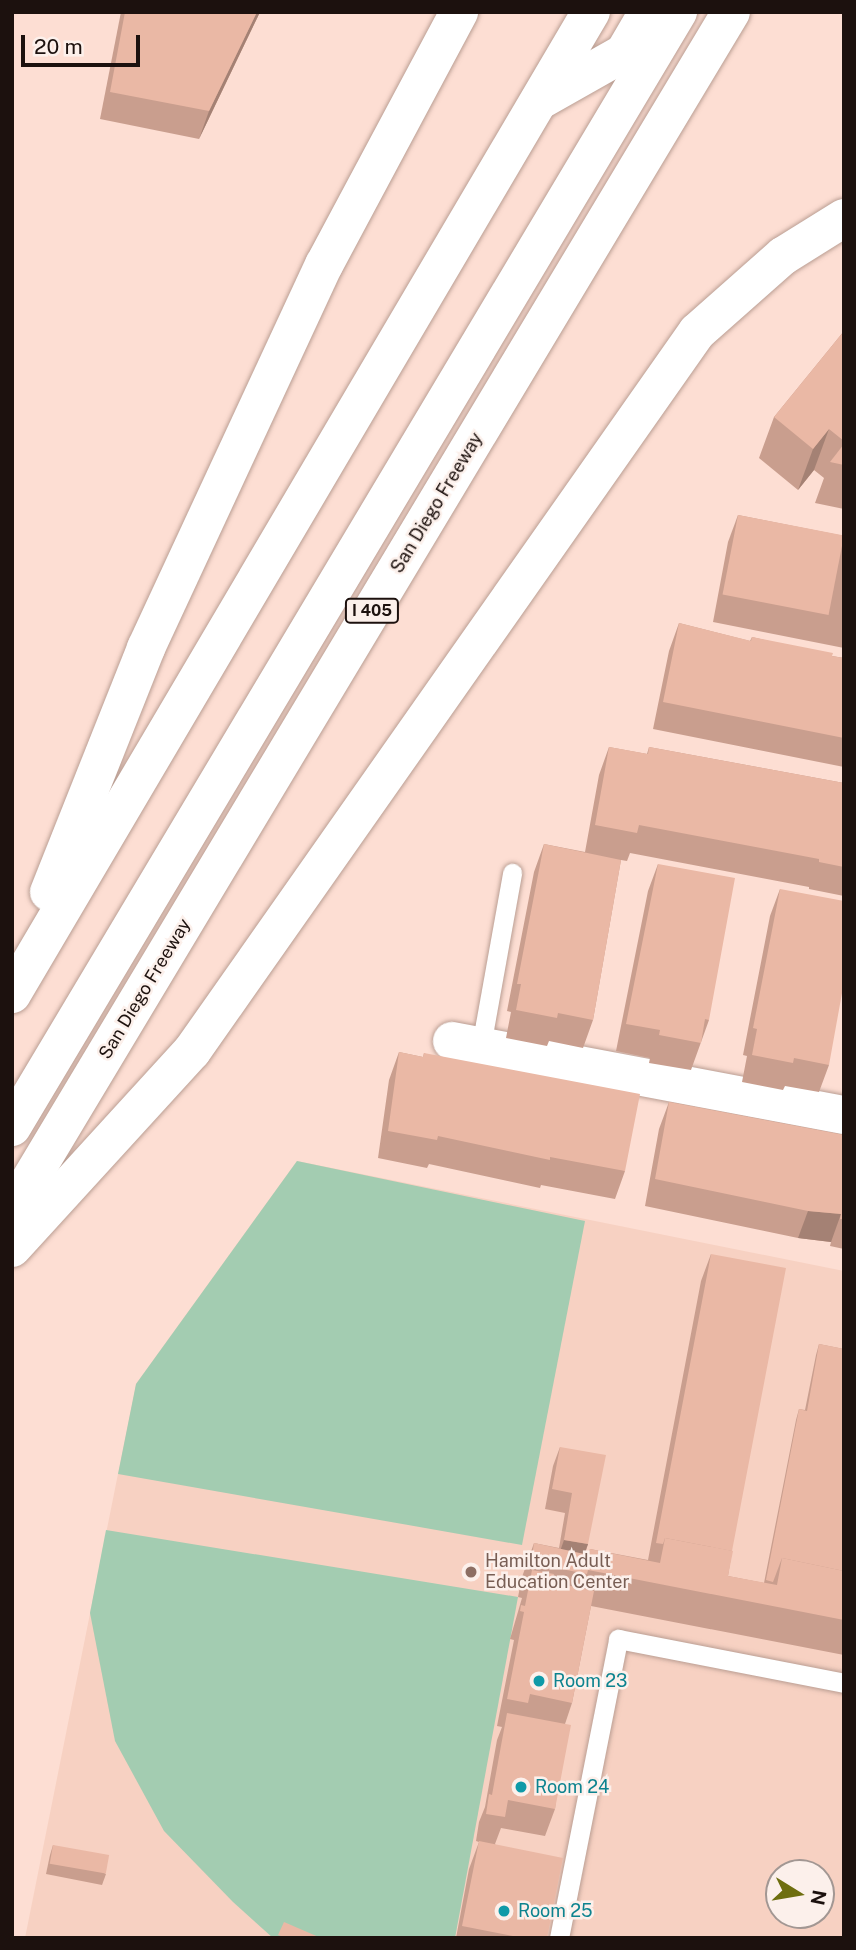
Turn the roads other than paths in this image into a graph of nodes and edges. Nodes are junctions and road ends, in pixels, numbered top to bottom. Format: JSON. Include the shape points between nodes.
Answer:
{"nodes":[{"id":1,"x":459,"y":12,"type":"edge"},
{"id":2,"x":591,"y":12,"type":"edge"},
{"id":3,"x":648,"y":12,"type":"edge"},
{"id":4,"x":678,"y":12,"type":"edge"},
{"id":5,"x":731,"y":12,"type":"edge"},
{"id":6,"x":537,"y":102,"type":"junction"},
{"id":7,"x":844,"y":218,"type":"edge"},
{"id":8,"x":512,"y":873,"type":"dead end"},
{"id":9,"x":12,"y":985,"type":"edge"},
{"id":10,"x":12,"y":994,"type":"edge"},
{"id":11,"x":466,"y":1044,"type":"joint"},
{"id":12,"x":844,"y":1115,"type":"edge"},
{"id":13,"x":12,"y":1127,"type":"edge"},
{"id":14,"x":12,"y":1210,"type":"edge"},
{"id":15,"x":12,"y":1248,"type":"edge"},
{"id":16,"x":844,"y":1683,"type":"edge"},
{"id":17,"x":559,"y":1938,"type":"edge"}],
"edges":[{"from":1,"to":9,"type":"main road","via":[[324,265],[152,636]]},
{"from":2,"to":6,"type":"main road"},
{"from":3,"to":6,"type":"main road","via":[[624,53]]},
{"from":4,"to":13,"type":"main road"},
{"from":5,"to":14,"type":"main road","name":"San Diego Freeway","number":"I 405"},
{"from":6,"to":10,"type":"main road"},
{"from":7,"to":15,"type":"main road","via":[[783,256],[696,332],[192,1051]]},
{"from":8,"to":11,"type":"lane"},
{"from":11,"to":12,"type":"main road"},
{"from":16,"to":17,"type":"lane","via":[[618,1639]]}]}
